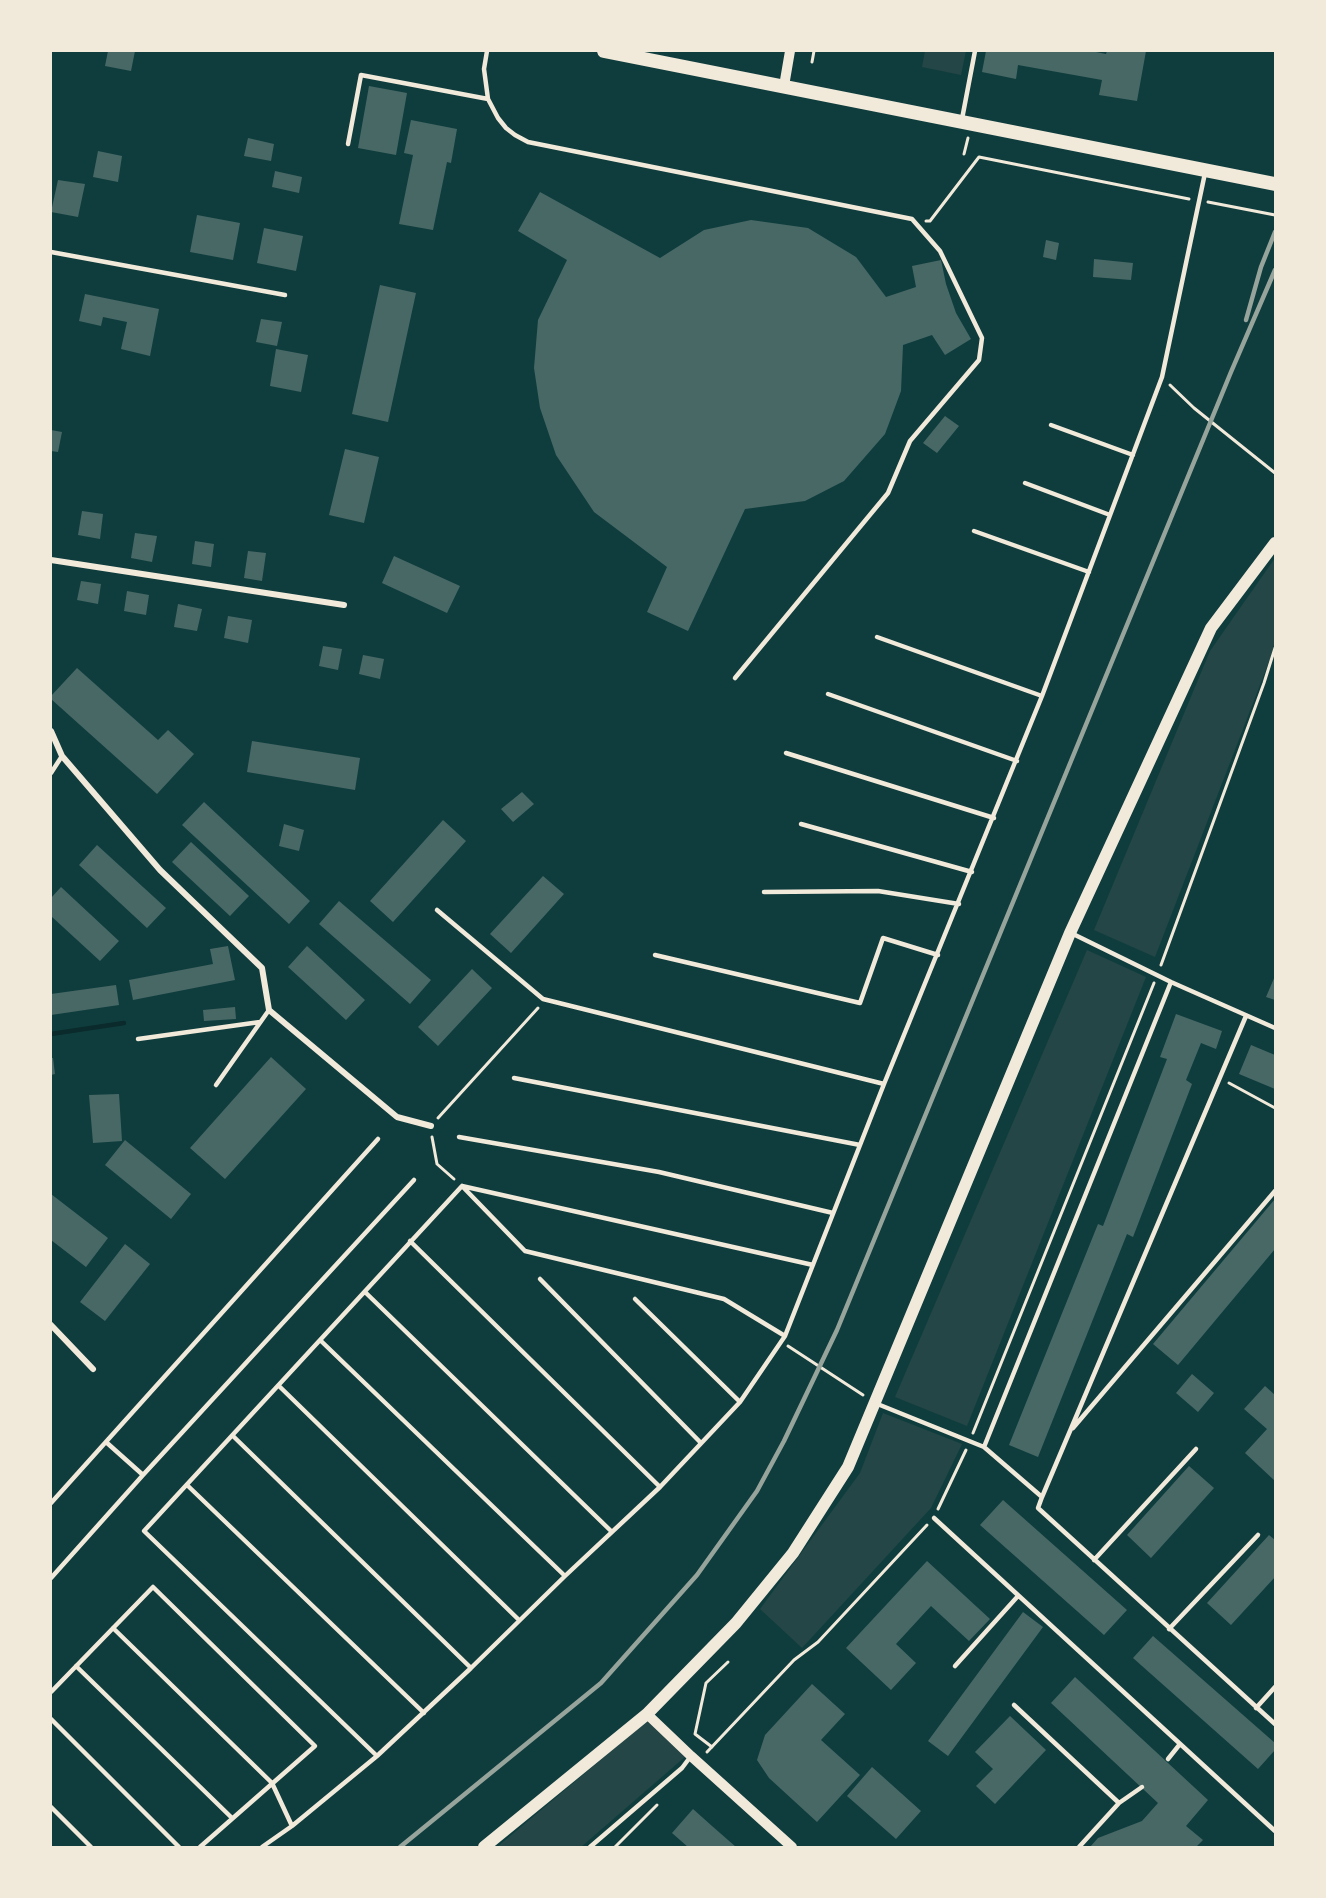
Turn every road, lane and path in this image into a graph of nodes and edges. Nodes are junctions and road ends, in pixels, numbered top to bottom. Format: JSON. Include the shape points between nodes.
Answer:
{"nodes":[{"id":1,"x":487,"y":51,"type":"edge"},
{"id":2,"x":790,"y":51,"type":"edge"},
{"id":3,"x":814,"y":51,"type":"edge"},
{"id":4,"x":975,"y":51,"type":"edge"},
{"id":5,"x":610,"y":52,"type":"edge"},
{"id":6,"x":812,"y":62,"type":"dead end"},
{"id":7,"x":784,"y":87,"type":"junction"},
{"id":8,"x":488,"y":99,"type":"junction"},
{"id":9,"x":961,"y":122,"type":"junction"},
{"id":10,"x":348,"y":144,"type":"dead end"},
{"id":11,"x":1205,"y":170,"type":"junction"},
{"id":12,"x":1275,"y":184,"type":"edge"},
{"id":13,"x":1275,"y":215,"type":"edge"},
{"id":14,"x":912,"y":219,"type":"junction"},
{"id":15,"x":51,"y":252,"type":"edge"},
{"id":16,"x":285,"y":295,"type":"dead end"},
{"id":17,"x":1162,"y":377,"type":"junction"},
{"id":18,"x":1051,"y":425,"type":"dead end"},
{"id":19,"x":1133,"y":455,"type":"junction"},
{"id":20,"x":1275,"y":473,"type":"edge"},
{"id":21,"x":1025,"y":483,"type":"dead end"},
{"id":22,"x":1110,"y":514,"type":"junction"},
{"id":23,"x":974,"y":531,"type":"dead end"},
{"id":24,"x":1275,"y":543,"type":"edge"},
{"id":25,"x":51,"y":560,"type":"edge"},
{"id":26,"x":1089,"y":572,"type":"junction"},
{"id":27,"x":344,"y":605,"type":"dead end"},
{"id":28,"x":877,"y":637,"type":"dead end"},
{"id":29,"x":1275,"y":648,"type":"edge"},
{"id":30,"x":735,"y":678,"type":"dead end"},
{"id":31,"x":828,"y":694,"type":"dead end"},
{"id":32,"x":1042,"y":696,"type":"junction"},
{"id":33,"x":51,"y":731,"type":"edge"},
{"id":34,"x":786,"y":753,"type":"dead end"},
{"id":35,"x":62,"y":756,"type":"junction"},
{"id":36,"x":1017,"y":761,"type":"junction"},
{"id":37,"x":51,"y":773,"type":"edge"},
{"id":38,"x":994,"y":818,"type":"junction"},
{"id":39,"x":801,"y":824,"type":"dead end"},
{"id":40,"x":972,"y":872,"type":"junction"},
{"id":41,"x":764,"y":892,"type":"dead end"},
{"id":42,"x":959,"y":904,"type":"junction"},
{"id":43,"x":437,"y":910,"type":"dead end"},
{"id":44,"x":1070,"y":933,"type":"junction"},
{"id":45,"x":655,"y":955,"type":"dead end"},
{"id":46,"x":938,"y":955,"type":"junction"},
{"id":47,"x":1157,"y":975,"type":"junction"},
{"id":48,"x":1171,"y":982,"type":"junction"},
{"id":49,"x":546,"y":999,"type":"junction"},
{"id":50,"x":269,"y":1010,"type":"junction"},
{"id":51,"x":1246,"y":1016,"type":"junction"},
{"id":52,"x":260,"y":1022,"type":"junction"},
{"id":53,"x":1275,"y":1028,"type":"edge"},
{"id":54,"x":138,"y":1039,"type":"dead end"},
{"id":55,"x":514,"y":1078,"type":"dead end"},
{"id":56,"x":1220,"y":1078,"type":"junction"},
{"id":57,"x":884,"y":1084,"type":"junction"},
{"id":58,"x":216,"y":1085,"type":"dead end"},
{"id":59,"x":1275,"y":1108,"type":"edge"},
{"id":60,"x":431,"y":1126,"type":"junction"},
{"id":61,"x":459,"y":1137,"type":"dead end"},
{"id":62,"x":378,"y":1139,"type":"dead end"},
{"id":63,"x":861,"y":1144,"type":"junction"},
{"id":64,"x":414,"y":1180,"type":"dead end"},
{"id":65,"x":462,"y":1186,"type":"junction"},
{"id":66,"x":1275,"y":1191,"type":"edge"},
{"id":67,"x":833,"y":1213,"type":"junction"},
{"id":68,"x":410,"y":1241,"type":"junction"},
{"id":69,"x":813,"y":1265,"type":"junction"},
{"id":70,"x":540,"y":1279,"type":"dead end"},
{"id":71,"x":365,"y":1292,"type":"junction"},
{"id":72,"x":635,"y":1299,"type":"dead end"},
{"id":73,"x":51,"y":1325,"type":"edge"},
{"id":74,"x":785,"y":1336,"type":"junction"},
{"id":75,"x":320,"y":1340,"type":"junction"},
{"id":76,"x":781,"y":1342,"type":"junction"},
{"id":77,"x":93,"y":1369,"type":"dead end"},
{"id":78,"x":279,"y":1386,"type":"junction"},
{"id":79,"x":740,"y":1402,"type":"junction"},
{"id":80,"x":875,"y":1403,"type":"junction"},
{"id":81,"x":1070,"y":1432,"type":"junction"},
{"id":82,"x":233,"y":1436,"type":"junction"},
{"id":83,"x":970,"y":1441,"type":"junction"},
{"id":84,"x":106,"y":1442,"type":"junction"},
{"id":85,"x":701,"y":1443,"type":"junction"},
{"id":86,"x":984,"y":1447,"type":"junction"},
{"id":87,"x":1196,"y":1449,"type":"dead end"},
{"id":88,"x":143,"y":1475,"type":"junction"},
{"id":89,"x":187,"y":1485,"type":"junction"},
{"id":90,"x":660,"y":1487,"type":"junction"},
{"id":91,"x":1042,"y":1497,"type":"junction"},
{"id":92,"x":51,"y":1503,"type":"edge"},
{"id":93,"x":934,"y":1518,"type":"junction"},
{"id":94,"x":611,"y":1531,"type":"junction"},
{"id":95,"x":1258,"y":1535,"type":"dead end"},
{"id":96,"x":1094,"y":1560,"type":"junction"},
{"id":97,"x":564,"y":1576,"type":"junction"},
{"id":98,"x":51,"y":1578,"type":"edge"},
{"id":99,"x":1018,"y":1596,"type":"junction"},
{"id":100,"x":519,"y":1620,"type":"junction"},
{"id":101,"x":113,"y":1628,"type":"junction"},
{"id":102,"x":1169,"y":1629,"type":"junction"},
{"id":103,"x":728,"y":1662,"type":"dead end"},
{"id":104,"x":955,"y":1665,"type":"dead end"},
{"id":105,"x":76,"y":1666,"type":"junction"},
{"id":106,"x":471,"y":1668,"type":"junction"},
{"id":107,"x":1275,"y":1687,"type":"edge"},
{"id":108,"x":51,"y":1692,"type":"edge"},
{"id":109,"x":1014,"y":1705,"type":"dead end"},
{"id":110,"x":1256,"y":1708,"type":"junction"},
{"id":111,"x":424,"y":1713,"type":"junction"},
{"id":112,"x":647,"y":1714,"type":"junction"},
{"id":113,"x":51,"y":1719,"type":"edge"},
{"id":114,"x":1275,"y":1724,"type":"edge"},
{"id":115,"x":1180,"y":1744,"type":"junction"},
{"id":116,"x":377,"y":1756,"type":"junction"},
{"id":117,"x":691,"y":1756,"type":"junction"},
{"id":118,"x":1168,"y":1759,"type":"dead end"},
{"id":119,"x":272,"y":1783,"type":"junction"},
{"id":120,"x":1142,"y":1787,"type":"dead end"},
{"id":121,"x":661,"y":1801,"type":"dead end"},
{"id":122,"x":1119,"y":1803,"type":"junction"},
{"id":123,"x":51,"y":1806,"type":"edge"},
{"id":124,"x":232,"y":1818,"type":"junction"},
{"id":125,"x":292,"y":1826,"type":"junction"},
{"id":126,"x":1275,"y":1831,"type":"edge"},
{"id":127,"x":91,"y":1847,"type":"edge"},
{"id":128,"x":179,"y":1847,"type":"edge"},
{"id":129,"x":200,"y":1847,"type":"edge"},
{"id":130,"x":262,"y":1847,"type":"edge"},
{"id":131,"x":484,"y":1847,"type":"edge"},
{"id":132,"x":590,"y":1847,"type":"edge"},
{"id":133,"x":615,"y":1847,"type":"edge"},
{"id":134,"x":792,"y":1847,"type":"edge"},
{"id":135,"x":1079,"y":1847,"type":"edge"}],
"edges":[{"from":1,"to":8,"type":"lane","via":[[484,69]]},
{"from":2,"to":7,"type":"street"},
{"from":3,"to":6,"type":"path"},
{"from":4,"to":9,"type":"lane"},
{"from":5,"to":7,"type":"main road"},
{"from":7,"to":9,"type":"main road"},
{"from":8,"to":10,"type":"lane","via":[[361,75]]},
{"from":8,"to":14,"type":"lane","via":[[507,128],[528,142]]},
{"from":9,"to":11,"type":"main road"},
{"from":11,"to":12,"type":"main road"},
{"from":11,"to":17,"type":"lane"},
{"from":13,"to":14,"type":"path","via":[[979,157],[930,221]]},
{"from":14,"to":30,"type":"lane","via":[[940,251],[982,338],[979,360],[910,441],[888,493]]},
{"from":15,"to":16,"type":"lane"},
{"from":17,"to":19,"type":"lane"},
{"from":17,"to":20,"type":"path"},
{"from":18,"to":19,"type":"lane"},
{"from":19,"to":22,"type":"lane"},
{"from":21,"to":22,"type":"lane"},
{"from":22,"to":26,"type":"lane"},
{"from":23,"to":26,"type":"lane"},
{"from":24,"to":44,"type":"main road","via":[[1211,628]]},
{"from":25,"to":27,"type":"street"},
{"from":26,"to":32,"type":"lane"},
{"from":28,"to":32,"type":"lane"},
{"from":29,"to":47,"type":"path"},
{"from":31,"to":36,"type":"lane"},
{"from":32,"to":36,"type":"lane"},
{"from":33,"to":35,"type":"street"},
{"from":34,"to":38,"type":"lane"},
{"from":35,"to":37,"type":"lane"},
{"from":35,"to":50,"type":"street","via":[[160,870],[262,968]]},
{"from":36,"to":38,"type":"lane"},
{"from":38,"to":40,"type":"lane"},
{"from":39,"to":40,"type":"lane"},
{"from":40,"to":42,"type":"lane"},
{"from":41,"to":42,"type":"lane","via":[[878,891]]},
{"from":42,"to":46,"type":"lane"},
{"from":43,"to":49,"type":"lane"},
{"from":44,"to":47,"type":"lane"},
{"from":44,"to":80,"type":"main road"},
{"from":45,"to":46,"type":"lane","via":[[860,1003],[883,938]]},
{"from":46,"to":57,"type":"lane"},
{"from":47,"to":48,"type":"lane"},
{"from":47,"to":83,"type":"path"},
{"from":48,"to":51,"type":"lane"},
{"from":48,"to":86,"type":"lane"},
{"from":49,"to":57,"type":"lane"},
{"from":49,"to":60,"type":"path"},
{"from":50,"to":52,"type":"lane"},
{"from":50,"to":60,"type":"street","via":[[397,1117]]},
{"from":51,"to":53,"type":"lane"},
{"from":51,"to":56,"type":"lane"},
{"from":52,"to":54,"type":"lane"},
{"from":52,"to":58,"type":"lane"},
{"from":55,"to":63,"type":"lane"},
{"from":56,"to":59,"type":"path"},
{"from":56,"to":81,"type":"lane"},
{"from":57,"to":63,"type":"lane"},
{"from":60,"to":65,"type":"path","via":[[437,1164]]},
{"from":61,"to":67,"type":"lane","via":[[659,1172]]},
{"from":62,"to":84,"type":"lane"},
{"from":63,"to":67,"type":"lane"},
{"from":64,"to":88,"type":"lane"},
{"from":65,"to":68,"type":"lane"},
{"from":65,"to":69,"type":"lane"},
{"from":65,"to":74,"type":"lane","via":[[525,1251],[724,1299]]},
{"from":66,"to":81,"type":"lane"},
{"from":67,"to":69,"type":"lane"},
{"from":68,"to":71,"type":"lane"},
{"from":68,"to":90,"type":"lane"},
{"from":69,"to":74,"type":"lane"},
{"from":70,"to":85,"type":"lane"},
{"from":71,"to":75,"type":"lane"},
{"from":71,"to":94,"type":"lane"},
{"from":72,"to":79,"type":"lane"},
{"from":73,"to":77,"type":"street"},
{"from":74,"to":76,"type":"lane"},
{"from":75,"to":78,"type":"lane"},
{"from":75,"to":97,"type":"lane"},
{"from":76,"to":79,"type":"lane"},
{"from":76,"to":80,"type":"path"},
{"from":78,"to":82,"type":"lane"},
{"from":78,"to":100,"type":"lane"},
{"from":79,"to":85,"type":"lane"},
{"from":80,"to":83,"type":"lane"},
{"from":80,"to":112,"type":"main road","via":[[848,1467],[793,1554],[736,1623]]},
{"from":81,"to":91,"type":"lane"},
{"from":82,"to":89,"type":"lane"},
{"from":82,"to":106,"type":"lane"},
{"from":83,"to":86,"type":"lane"},
{"from":83,"to":93,"type":"path"},
{"from":84,"to":88,"type":"lane"},
{"from":84,"to":92,"type":"lane"},
{"from":85,"to":90,"type":"lane"},
{"from":86,"to":91,"type":"lane"},
{"from":87,"to":96,"type":"lane"},
{"from":88,"to":98,"type":"lane"},
{"from":89,"to":111,"type":"lane"},
{"from":89,"to":116,"type":"lane","via":[[144,1531]]},
{"from":90,"to":94,"type":"lane"},
{"from":91,"to":96,"type":"lane","via":[[1038,1508]]},
{"from":93,"to":99,"type":"lane"},
{"from":93,"to":103,"type":"path","via":[[818,1642],[794,1660],[712,1747],[695,1734],[706,1683]]},
{"from":94,"to":97,"type":"lane"},
{"from":95,"to":102,"type":"lane"},
{"from":96,"to":102,"type":"lane"},
{"from":97,"to":100,"type":"lane"},
{"from":99,"to":104,"type":"lane"},
{"from":99,"to":115,"type":"lane"},
{"from":100,"to":106,"type":"lane"},
{"from":101,"to":105,"type":"lane"},
{"from":101,"to":119,"type":"lane"},
{"from":101,"to":119,"type":"lane","via":[[153,1587],[315,1746]]},
{"from":102,"to":110,"type":"lane"},
{"from":105,"to":108,"type":"lane"},
{"from":105,"to":124,"type":"lane"},
{"from":106,"to":111,"type":"lane"},
{"from":107,"to":110,"type":"lane"},
{"from":109,"to":122,"type":"lane"},
{"from":110,"to":114,"type":"lane"},
{"from":111,"to":116,"type":"lane"},
{"from":112,"to":117,"type":"street"},
{"from":112,"to":131,"type":"main road"},
{"from":113,"to":128,"type":"lane"},
{"from":115,"to":118,"type":"lane"},
{"from":115,"to":126,"type":"lane"},
{"from":116,"to":125,"type":"lane"},
{"from":117,"to":132,"type":"lane"},
{"from":117,"to":134,"type":"street"},
{"from":119,"to":124,"type":"lane"},
{"from":119,"to":125,"type":"lane"},
{"from":120,"to":122,"type":"lane"},
{"from":121,"to":133,"type":"path"},
{"from":122,"to":135,"type":"lane"},
{"from":123,"to":127,"type":"lane"},
{"from":124,"to":129,"type":"lane"},
{"from":125,"to":130,"type":"lane"}]}
